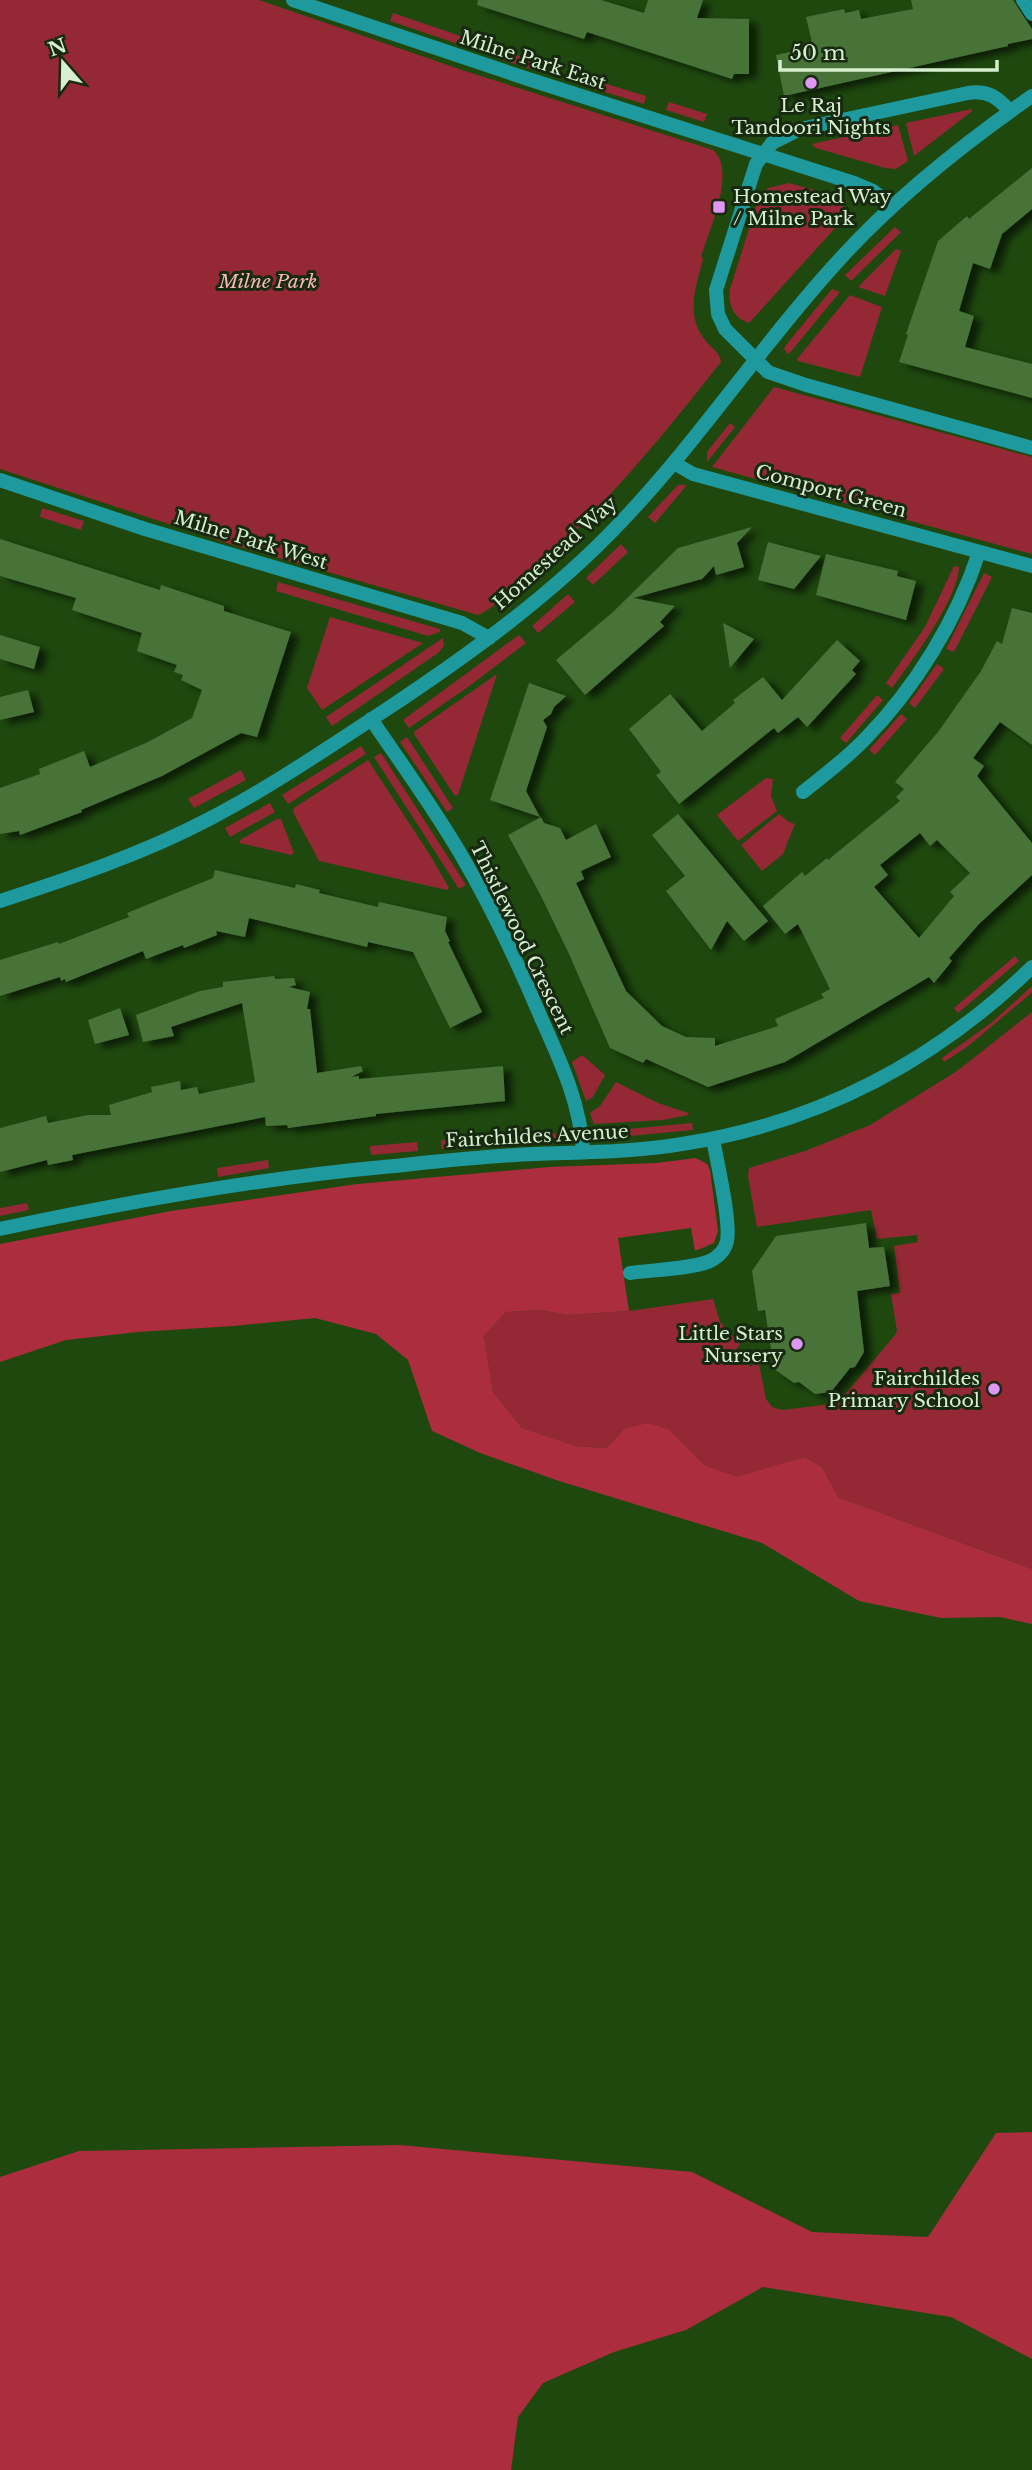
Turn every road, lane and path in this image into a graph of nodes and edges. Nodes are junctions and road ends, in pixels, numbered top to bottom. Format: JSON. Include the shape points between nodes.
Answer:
{"nodes":[{"id":1,"x":293,"y":0,"type":"edge"},
{"id":2,"x":1023,"y":0,"type":"edge"},
{"id":3,"x":1032,"y":15,"type":"edge"},
{"id":4,"x":1032,"y":96,"type":"edge"},
{"id":5,"x":1010,"y":111,"type":"junction"},
{"id":6,"x":762,"y":153,"type":"junction"},
{"id":7,"x":892,"y":206,"type":"junction"},
{"id":8,"x":754,"y":360,"type":"junction"},
{"id":9,"x":1032,"y":447,"type":"edge"},
{"id":10,"x":674,"y":463,"type":"junction"},
{"id":11,"x":0,"y":480,"type":"edge"},
{"id":12,"x":979,"y":552,"type":"junction"},
{"id":13,"x":1032,"y":566,"type":"edge"},
{"id":14,"x":489,"y":638,"type":"junction"},
{"id":15,"x":371,"y":719,"type":"junction"},
{"id":16,"x":803,"y":792,"type":"dead end"},
{"id":17,"x":0,"y":901,"type":"edge"},
{"id":18,"x":1032,"y":967,"type":"edge"},
{"id":19,"x":713,"y":1139,"type":"junction"},
{"id":20,"x":583,"y":1152,"type":"junction"},
{"id":21,"x":0,"y":1229,"type":"edge"},
{"id":22,"x":630,"y":1273,"type":"dead end"}],
"edges":[{"from":1,"to":6,"type":"street","name":"Milne Park East"},
{"from":2,"to":3,"type":"street"},
{"from":4,"to":5,"type":"street","name":"Homestead Way"},
{"from":5,"to":6,"type":"street","via":[[992,94],[968,93],[800,130],[779,138]]},
{"from":5,"to":7,"type":"street","name":"Homestead Way"},
{"from":6,"to":7,"type":"street","name":"Milne Park East","via":[[866,188]]},
{"from":6,"to":8,"type":"street","via":[[736,221],[716,298],[725,329]]},
{"from":7,"to":8,"type":"street","name":"Homestead Way","via":[[827,273]]},
{"from":8,"to":9,"type":"street","via":[[785,379]]},
{"from":8,"to":10,"type":"street","name":"Homestead Way"},
{"from":10,"to":12,"type":"street","name":"Comport Green","via":[[700,476]]},
{"from":10,"to":14,"type":"street","name":"Homestead Way","via":[[584,558]]},
{"from":11,"to":14,"type":"street","name":"Milne Park West","via":[[145,529],[462,623]]},
{"from":12,"to":13,"type":"street","name":"Comport Green"},
{"from":12,"to":16,"type":"street","via":[[952,616],[906,690],[865,739]]},
{"from":14,"to":15,"type":"street","name":"Homestead Way"},
{"from":15,"to":17,"type":"street","name":"Homestead Way","via":[[213,817],[114,860]]},
{"from":15,"to":20,"type":"street","name":"Thistlewood Crescent","via":[[460,853],[503,935],[572,1096]]},
{"from":18,"to":19,"type":"street","name":"Fairchildes Avenue","via":[[967,1023],[877,1082],[791,1118]]},
{"from":19,"to":20,"type":"street","name":"Fairchildes Avenue","via":[[659,1148]]},
{"from":19,"to":22,"type":"street","via":[[728,1238],[723,1251],[705,1263]]},
{"from":20,"to":21,"type":"street","name":"Fairchildes Avenue","via":[[319,1174]]}]}
